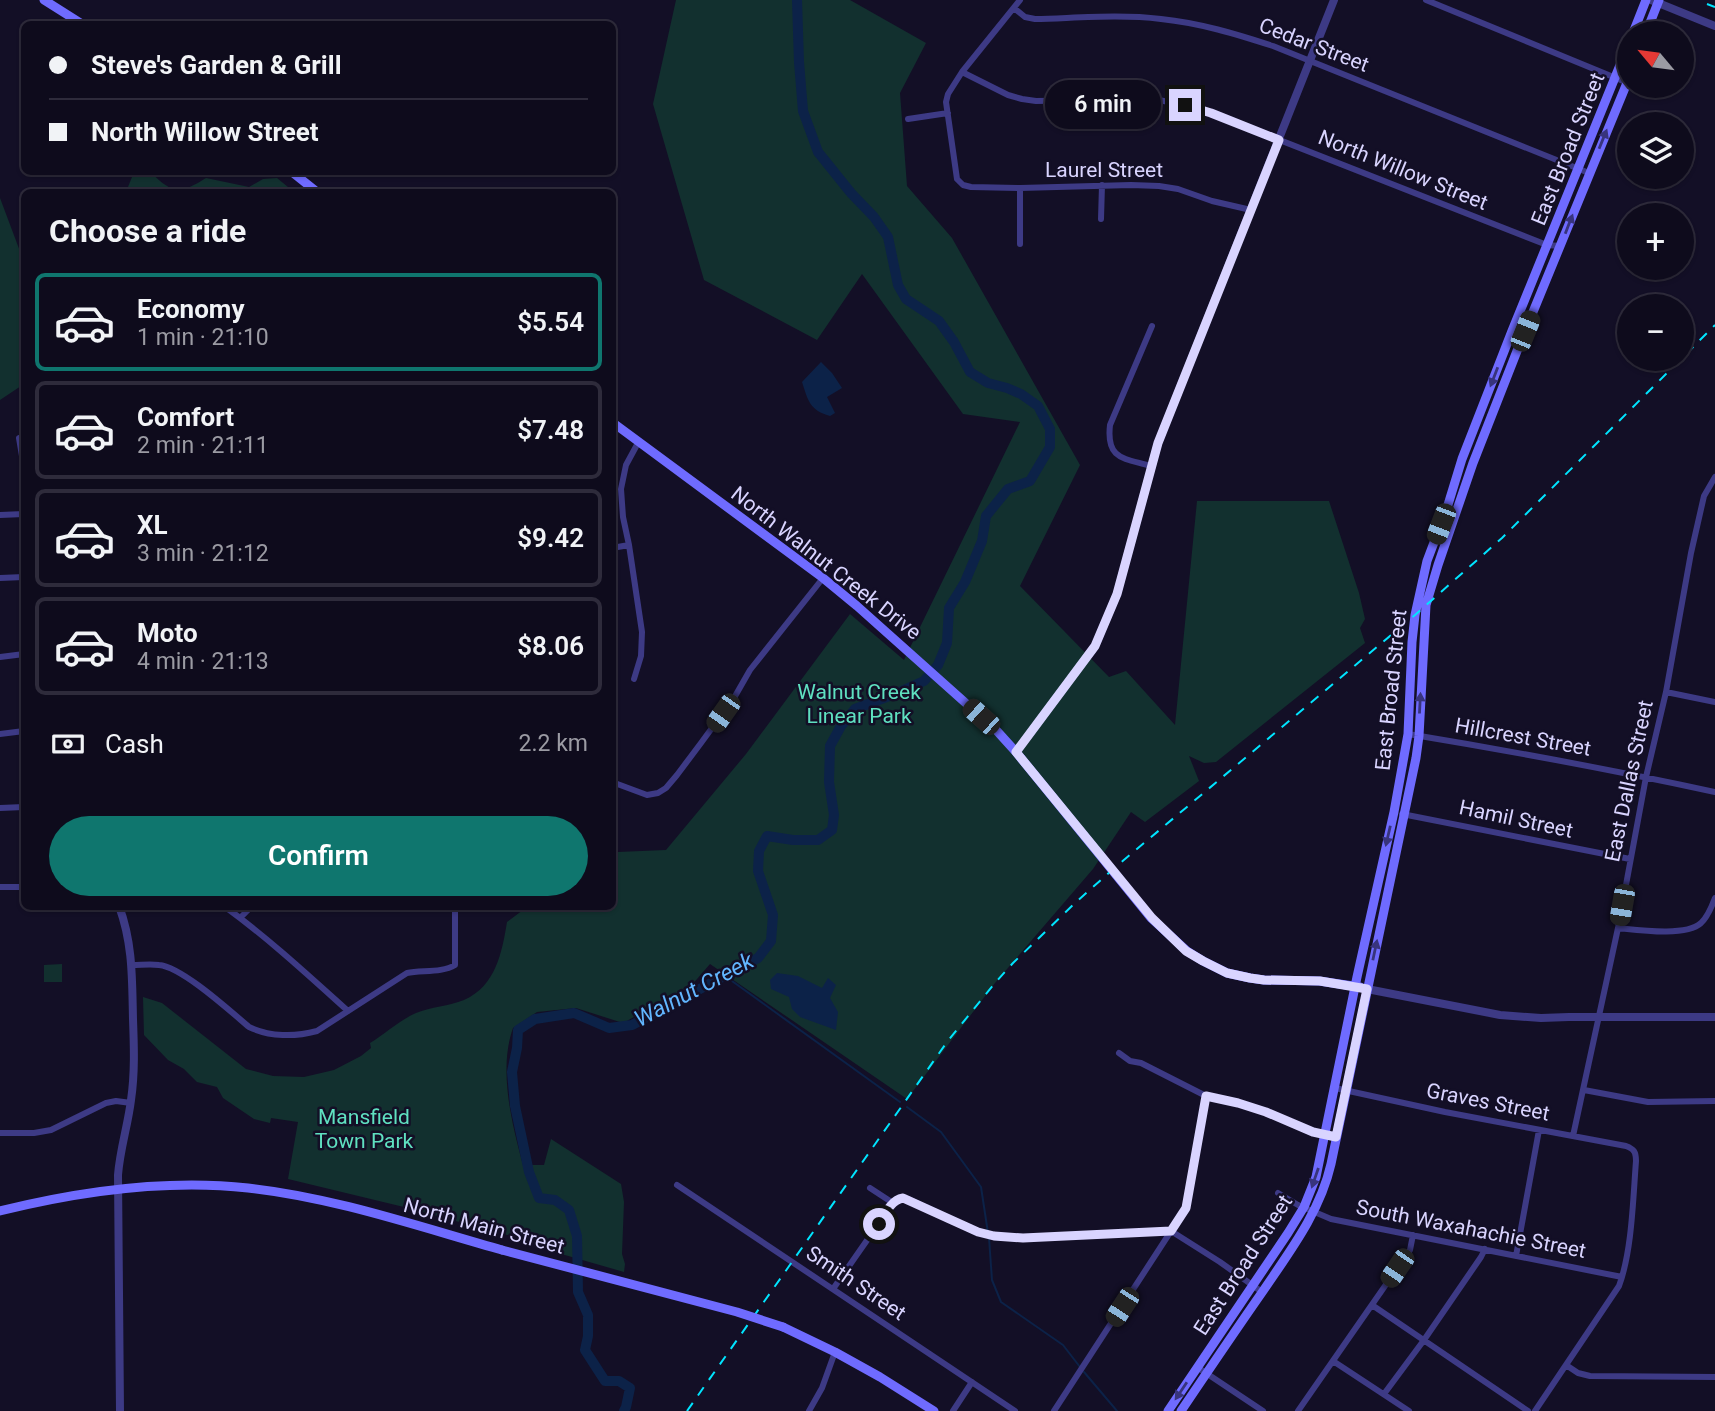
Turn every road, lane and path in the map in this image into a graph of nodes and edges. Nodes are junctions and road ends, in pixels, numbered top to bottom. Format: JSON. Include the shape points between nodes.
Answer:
{"nodes":[{"id":1,"x":44,"y":0,"type":"edge"},
{"id":2,"x":1020,"y":0,"type":"edge"},
{"id":3,"x":1334,"y":0,"type":"edge"},
{"id":4,"x":1426,"y":0,"type":"edge"},
{"id":5,"x":1653,"y":1,"type":"edge"},
{"id":6,"x":1014,"y":8,"type":"junction"},
{"id":7,"x":77,"y":21,"type":"edge"},
{"id":8,"x":1640,"y":21,"type":"edge"},
{"id":9,"x":1649,"y":21,"type":"edge"},
{"id":10,"x":1715,"y":26,"type":"edge"},
{"id":11,"x":1310,"y":61,"type":"junction"},
{"id":12,"x":962,"y":72,"type":"junction"},
{"id":13,"x":1616,"y":78,"type":"joint"},
{"id":14,"x":1620,"y":98,"type":"edge"},
{"id":15,"x":948,"y":113,"type":"junction"},
{"id":16,"x":908,"y":119,"type":"dead end"},
{"id":17,"x":1279,"y":140,"type":"junction"},
{"id":18,"x":1579,"y":169,"type":"junction"},
{"id":19,"x":1589,"y":173,"type":"junction"},
{"id":20,"x":296,"y":175,"type":"edge"},
{"id":21,"x":1102,"y":185,"type":"junction"},
{"id":22,"x":1020,"y":188,"type":"junction"},
{"id":23,"x":313,"y":189,"type":"edge"},
{"id":24,"x":1251,"y":210,"type":"junction"},
{"id":25,"x":1101,"y":219,"type":"dead end"},
{"id":26,"x":1020,"y":244,"type":"dead end"},
{"id":27,"x":1547,"y":245,"type":"junction"},
{"id":28,"x":1559,"y":250,"type":"junction"},
{"id":29,"x":1152,"y":326,"type":"dead end"},
{"id":30,"x":1482,"y":409,"type":"junction"},
{"id":31,"x":1493,"y":413,"type":"junction"},
{"id":32,"x":616,"y":425,"type":"edge"},
{"id":33,"x":19,"y":438,"type":"dead end"},
{"id":34,"x":639,"y":441,"type":"junction"},
{"id":35,"x":21,"y":450,"type":"edge"},
{"id":36,"x":1462,"y":459,"type":"junction"},
{"id":37,"x":1473,"y":463,"type":"junction"},
{"id":38,"x":1151,"y":466,"type":"junction"},
{"id":39,"x":1715,"y":477,"type":"edge"},
{"id":40,"x":21,"y":514,"type":"edge"},
{"id":41,"x":0,"y":515,"type":"edge"},
{"id":42,"x":1446,"y":525,"type":"junction"},
{"id":43,"x":629,"y":545,"type":"junction"},
{"id":44,"x":616,"y":547,"type":"edge"},
{"id":45,"x":1427,"y":561,"type":"junction"},
{"id":46,"x":1438,"y":565,"type":"junction"},
{"id":47,"x":0,"y":578,"type":"edge"},
{"id":48,"x":21,"y":578,"type":"edge"},
{"id":49,"x":823,"y":578,"type":"junction"},
{"id":50,"x":1423,"y":640,"type":"junction"},
{"id":51,"x":1412,"y":642,"type":"junction"},
{"id":52,"x":21,"y":654,"type":"edge"},
{"id":53,"x":0,"y":657,"type":"edge"},
{"id":54,"x":634,"y":679,"type":"dead end"},
{"id":55,"x":1666,"y":692,"type":"junction"},
{"id":56,"x":1715,"y":702,"type":"edge"},
{"id":57,"x":21,"y":731,"type":"edge"},
{"id":58,"x":0,"y":734,"type":"edge"},
{"id":59,"x":1408,"y":734,"type":"junction"},
{"id":60,"x":1419,"y":736,"type":"junction"},
{"id":61,"x":1016,"y":752,"type":"junction"},
{"id":62,"x":1646,"y":777,"type":"junction"},
{"id":63,"x":616,"y":783,"type":"edge"},
{"id":64,"x":1715,"y":792,"type":"edge"},
{"id":65,"x":21,"y":807,"type":"edge"},
{"id":66,"x":0,"y":808,"type":"edge"},
{"id":67,"x":1394,"y":812,"type":"junction"},
{"id":68,"x":1404,"y":814,"type":"junction"},
{"id":69,"x":1630,"y":859,"type":"junction"},
{"id":70,"x":0,"y":887,"type":"edge"},
{"id":71,"x":21,"y":887,"type":"edge"},
{"id":72,"x":1377,"y":888,"type":"junction"},
{"id":73,"x":1387,"y":891,"type":"junction"},
{"id":74,"x":1715,"y":898,"type":"edge"},
{"id":75,"x":1713,"y":908,"type":"edge"},
{"id":76,"x":120,"y":910,"type":"edge"},
{"id":77,"x":229,"y":910,"type":"edge"},
{"id":78,"x":248,"y":910,"type":"edge"},
{"id":79,"x":455,"y":910,"type":"edge"},
{"id":80,"x":240,"y":918,"type":"junction"},
{"id":81,"x":1618,"y":928,"type":"junction"},
{"id":82,"x":132,"y":965,"type":"junction"},
{"id":83,"x":1355,"y":986,"type":"junction"},
{"id":84,"x":1367,"y":989,"type":"junction"},
{"id":85,"x":348,"y":1011,"type":"junction"},
{"id":86,"x":1599,"y":1017,"type":"junction"},
{"id":87,"x":1715,"y":1017,"type":"edge"},
{"id":88,"x":1119,"y":1053,"type":"dead end"},
{"id":89,"x":1335,"y":1088,"type":"junction"},
{"id":90,"x":1584,"y":1090,"type":"junction"},
{"id":91,"x":1346,"y":1091,"type":"junction"},
{"id":92,"x":1206,"y":1096,"type":"junction"},
{"id":93,"x":1715,"y":1101,"type":"edge"},
{"id":94,"x":131,"y":1103,"type":"junction"},
{"id":95,"x":1539,"y":1130,"type":"junction"},
{"id":96,"x":0,"y":1133,"type":"edge"},
{"id":97,"x":1325,"y":1135,"type":"junction"},
{"id":98,"x":1573,"y":1136,"type":"junction"},
{"id":99,"x":1336,"y":1137,"type":"junction"},
{"id":100,"x":677,"y":1185,"type":"dead end"},
{"id":101,"x":870,"y":1188,"type":"dead end"},
{"id":102,"x":118,"y":1189,"type":"junction"},
{"id":103,"x":1278,"y":1193,"type":"dead end"},
{"id":104,"x":893,"y":1203,"type":"junction"},
{"id":105,"x":1309,"y":1209,"type":"junction"},
{"id":106,"x":0,"y":1211,"type":"edge"},
{"id":107,"x":1171,"y":1231,"type":"junction"},
{"id":108,"x":1413,"y":1235,"type":"junction"},
{"id":109,"x":1485,"y":1250,"type":"junction"},
{"id":110,"x":1516,"y":1256,"type":"junction"},
{"id":111,"x":1622,"y":1277,"type":"junction"},
{"id":112,"x":1252,"y":1286,"type":"junction"},
{"id":113,"x":833,"y":1289,"type":"junction"},
{"id":114,"x":1262,"y":1292,"type":"junction"},
{"id":115,"x":1372,"y":1305,"type":"junction"},
{"id":116,"x":1424,"y":1340,"type":"junction"},
{"id":117,"x":835,"y":1352,"type":"junction"},
{"id":118,"x":1333,"y":1361,"type":"junction"},
{"id":119,"x":1566,"y":1366,"type":"junction"},
{"id":120,"x":1197,"y":1367,"type":"junction"},
{"id":121,"x":1206,"y":1374,"type":"junction"},
{"id":122,"x":1715,"y":1377,"type":"edge"},
{"id":123,"x":972,"y":1382,"type":"junction"},
{"id":124,"x":1384,"y":1394,"type":"junction"},
{"id":125,"x":120,"y":1411,"type":"edge"},
{"id":126,"x":809,"y":1411,"type":"edge"},
{"id":127,"x":934,"y":1411,"type":"edge"},
{"id":128,"x":953,"y":1411,"type":"edge"},
{"id":129,"x":1015,"y":1411,"type":"edge"},
{"id":130,"x":1054,"y":1411,"type":"edge"},
{"id":131,"x":1168,"y":1411,"type":"edge"},
{"id":132,"x":1181,"y":1411,"type":"edge"},
{"id":133,"x":1263,"y":1411,"type":"edge"},
{"id":134,"x":1298,"y":1411,"type":"edge"},
{"id":135,"x":1409,"y":1411,"type":"edge"},
{"id":136,"x":1528,"y":1411,"type":"edge"},
{"id":137,"x":1535,"y":1411,"type":"edge"}],
"edges":[{"from":1,"to":7,"type":"main road"},
{"from":2,"to":6,"type":"street"},
{"from":3,"to":11,"type":"street"},
{"from":4,"to":13,"type":"street"},
{"from":5,"to":8,"type":"main road"},
{"from":5,"to":9,"type":"main road"},
{"from":5,"to":10,"type":"street"},
{"from":6,"to":11,"type":"street","name":"Cedar Street","via":[[1035,19],[1137,17],[1205,26]]},
{"from":6,"to":12,"type":"street"},
{"from":11,"to":17,"type":"street"},
{"from":11,"to":18,"type":"street","name":"Cedar Street"},
{"from":12,"to":15,"type":"street","via":[[948,94]]},
{"from":12,"to":17,"type":"street","name":"North Willow Street","via":[[1008,95],[1036,101],[1153,99],[1185,105]]},
{"from":13,"to":18,"type":"main road","name":"East Broad Street"},
{"from":19,"to":14,"type":"main road","name":"East Broad Street","one_way":true},
{"from":15,"to":16,"type":"street"},
{"from":15,"to":22,"type":"street","name":"Laurel Street","via":[[957,179],[971,187]]},
{"from":17,"to":24,"type":"street"},
{"from":17,"to":27,"type":"street","name":"North Willow Street"},
{"from":18,"to":19,"type":"street","name":"Cedar Street"},
{"from":18,"to":27,"type":"main road","name":"East Broad Street"},
{"from":28,"to":19,"type":"main road","name":"East Broad Street","one_way":true},
{"from":20,"to":23,"type":"main road"},
{"from":21,"to":22,"type":"street","name":"Laurel Street"},
{"from":21,"to":24,"type":"street","name":"Laurel Street","via":[[1178,189]]},
{"from":21,"to":25,"type":"street"},
{"from":22,"to":26,"type":"street"},
{"from":24,"to":38,"type":"street"},
{"from":27,"to":28,"type":"street","name":"North Willow Street"},
{"from":27,"to":30,"type":"main road","name":"East Broad Street","one_way":true},
{"from":28,"to":31,"type":"main road","name":"East Broad Street"},
{"from":29,"to":38,"type":"street","via":[[1109,435],[1114,453]]},
{"from":30,"to":31,"type":"main road"},
{"from":30,"to":36,"type":"main road","name":"East Broad Street"},
{"from":31,"to":37,"type":"main road","name":"East Broad Street"},
{"from":32,"to":34,"type":"main road","name":"North Walnut Creek Drive"},
{"from":33,"to":35,"type":"street"},
{"from":34,"to":43,"type":"street","via":[[626,465],[621,489]]},
{"from":34,"to":49,"type":"main road","name":"North Walnut Creek Drive"},
{"from":36,"to":37,"type":"main road"},
{"from":36,"to":42,"type":"main road","name":"East Broad Street"},
{"from":37,"to":42,"type":"main road","name":"East Broad Street"},
{"from":38,"to":61,"type":"street","via":[[1117,594],[1102,632]]},
{"from":39,"to":55,"type":"street","name":"East Dallas Street","via":[[1704,496]]},
{"from":40,"to":41,"type":"street"},
{"from":42,"to":45,"type":"main road","name":"East Broad Street"},
{"from":42,"to":46,"type":"main road","name":"East Broad Street"},
{"from":43,"to":44,"type":"street"},
{"from":43,"to":54,"type":"street","via":[[642,632]]},
{"from":45,"to":46,"type":"main road"},
{"from":45,"to":51,"type":"main road","name":"East Broad Street"},
{"from":46,"to":50,"type":"main road","name":"East Broad Street","via":[[1426,605]]},
{"from":47,"to":48,"type":"street"},
{"from":49,"to":61,"type":"main road","name":"North Walnut Creek Drive"},
{"from":49,"to":63,"type":"street","via":[[666,788],[647,795]]},
{"from":50,"to":51,"type":"main road"},
{"from":60,"to":50,"type":"main road","name":"East Broad Street","one_way":true},
{"from":51,"to":59,"type":"main road","name":"East Broad Street"},
{"from":52,"to":53,"type":"street"},
{"from":55,"to":56,"type":"street"},
{"from":55,"to":62,"type":"street","name":"East Dallas Street"},
{"from":57,"to":58,"type":"street"},
{"from":59,"to":60,"type":"street","name":"Hillcrest Street"},
{"from":59,"to":67,"type":"main road","name":"East Broad Street"},
{"from":60,"to":62,"type":"street","name":"Hillcrest Street"},
{"from":60,"to":68,"type":"main road","name":"East Broad Street"},
{"from":61,"to":83,"type":"main road","name":"North Walnut Creek Drive","via":[[1152,918],[1186,951],[1227,973],[1250,978]]},
{"from":62,"to":64,"type":"street","name":"Hillcrest Street"},
{"from":62,"to":69,"type":"street","name":"East Dallas Street"},
{"from":65,"to":66,"type":"street"},
{"from":67,"to":68,"type":"street","name":"Hamil Street"},
{"from":67,"to":72,"type":"main road","name":"East Broad Street","one_way":true},
{"from":68,"to":69,"type":"street","name":"Hamil Street"},
{"from":68,"to":73,"type":"main road","name":"East Broad Street"},
{"from":69,"to":81,"type":"street","name":"East Dallas Street"},
{"from":70,"to":71,"type":"street"},
{"from":72,"to":73,"type":"main road"},
{"from":72,"to":83,"type":"main road","name":"East Broad Street"},
{"from":84,"to":73,"type":"main road","name":"East Broad Street","one_way":true},
{"from":74,"to":75,"type":"street"},
{"from":75,"to":81,"type":"street","via":[[1700,924],[1682,930]]},
{"from":76,"to":82,"type":"street"},
{"from":77,"to":80,"type":"street"},
{"from":78,"to":80,"type":"street"},
{"from":79,"to":85,"type":"street","via":[[455,965],[407,972]]},
{"from":80,"to":85,"type":"street"},
{"from":81,"to":86,"type":"street","name":"East Dallas Street"},
{"from":82,"to":85,"type":"street","via":[[174,969],[259,1031],[304,1034]]},
{"from":82,"to":94,"type":"street"},
{"from":83,"to":84,"type":"main road","name":"North Walnut Creek Drive"},
{"from":83,"to":89,"type":"main road","name":"East Broad Street"},
{"from":84,"to":86,"type":"street","via":[[1500,1015]]},
{"from":84,"to":91,"type":"main road","name":"East Broad Street"},
{"from":86,"to":87,"type":"street"},
{"from":86,"to":90,"type":"street","name":"East Dallas Street"},
{"from":88,"to":92,"type":"street"},
{"from":89,"to":91,"type":"street","name":"Graves Street"},
{"from":89,"to":97,"type":"main road","name":"East Broad Street"},
{"from":90,"to":93,"type":"street","via":[[1648,1102]]},
{"from":90,"to":98,"type":"street","name":"East Dallas Street"},
{"from":91,"to":95,"type":"street","name":"Graves Street"},
{"from":91,"to":99,"type":"main road","name":"East Broad Street"},
{"from":92,"to":97,"type":"street"},
{"from":92,"to":107,"type":"street","via":[[1186,1208]]},
{"from":94,"to":96,"type":"street","via":[[106,1103],[51,1130]]},
{"from":94,"to":102,"type":"street"},
{"from":95,"to":98,"type":"street","name":"Graves Street"},
{"from":95,"to":110,"type":"street"},
{"from":97,"to":99,"type":"street"},
{"from":97,"to":105,"type":"main road","name":"East Broad Street","one_way":true},
{"from":98,"to":111,"type":"street","name":"Graves Street","via":[[1626,1146],[1636,1154]]},
{"from":99,"to":105,"type":"main road","name":"East Broad Street","via":[[1327,1179]]},
{"from":100,"to":113,"type":"street","name":"Smith Street"},
{"from":101,"to":104,"type":"street"},
{"from":102,"to":106,"type":"main road","name":"North Main Street"},
{"from":102,"to":117,"type":"main road","name":"North Main Street","bridge":true,"via":[[222,1186],[342,1206],[737,1312]]},
{"from":102,"to":125,"type":"street"},
{"from":103,"to":105,"type":"street","name":"South Waxahachie Street"},
{"from":104,"to":107,"type":"street","via":[[898,1198],[908,1199],[978,1232],[1005,1237]]},
{"from":104,"to":113,"type":"street"},
{"from":105,"to":108,"type":"street","name":"South Waxahachie Street","via":[[1331,1219]]},
{"from":105,"to":112,"type":"main road","name":"East Broad Street"},
{"from":105,"to":114,"type":"main road","name":"East Broad Street","via":[[1297,1240]]},
{"from":107,"to":112,"type":"street"},
{"from":107,"to":130,"type":"street"},
{"from":108,"to":109,"type":"street","name":"South Waxahachie Street"},
{"from":108,"to":115,"type":"street","via":[[1410,1250]]},
{"from":109,"to":110,"type":"street","name":"South Waxahachie Street"},
{"from":109,"to":116,"type":"street"},
{"from":110,"to":111,"type":"street","name":"South Waxahachie Street"},
{"from":111,"to":119,"type":"street"},
{"from":112,"to":114,"type":"street"},
{"from":112,"to":120,"type":"main road","name":"East Broad Street"},
{"from":113,"to":123,"type":"street","name":"Smith Street"},
{"from":114,"to":121,"type":"main road","name":"East Broad Street"},
{"from":115,"to":116,"type":"street"},
{"from":115,"to":118,"type":"street"},
{"from":116,"to":124,"type":"street"},
{"from":116,"to":136,"type":"street"},
{"from":117,"to":126,"type":"street"},
{"from":117,"to":127,"type":"main road","name":"North Main Street"},
{"from":118,"to":124,"type":"street"},
{"from":118,"to":134,"type":"street"},
{"from":119,"to":122,"type":"street","via":[[1590,1376]]},
{"from":119,"to":137,"type":"street"},
{"from":120,"to":121,"type":"street"},
{"from":120,"to":131,"type":"main road","name":"East Broad Street","one_way":true},
{"from":121,"to":132,"type":"main road","name":"East Broad Street"},
{"from":121,"to":133,"type":"street"},
{"from":123,"to":128,"type":"street"},
{"from":123,"to":129,"type":"street","name":"Smith Street"},
{"from":124,"to":135,"type":"street"}]}
